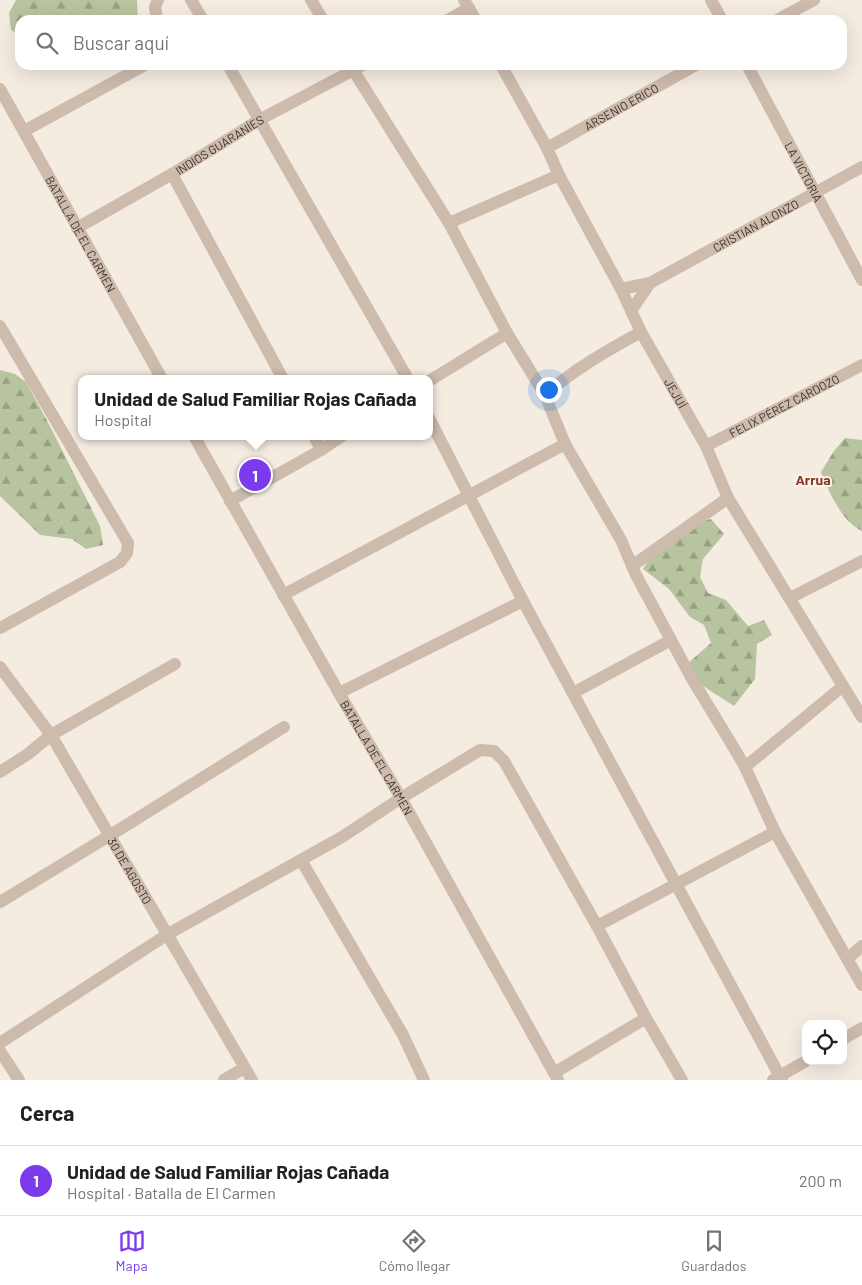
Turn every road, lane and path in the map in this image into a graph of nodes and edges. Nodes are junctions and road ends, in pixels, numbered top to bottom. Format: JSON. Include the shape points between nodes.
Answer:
{"nodes":[{"id":1,"x":158,"y":0,"type":"edge"},
{"id":2,"x":191,"y":0,"type":"edge"},
{"id":3,"x":311,"y":0,"type":"edge"},
{"id":4,"x":711,"y":0,"type":"edge"},
{"id":5,"x":814,"y":0,"type":"edge"},
{"id":6,"x":467,"y":4,"type":"edge"},
{"id":7,"x":156,"y":15,"type":"edge"},
{"id":8,"x":200,"y":15,"type":"edge"},
{"id":9,"x":320,"y":15,"type":"edge"},
{"id":10,"x":454,"y":15,"type":"edge"},
{"id":11,"x":473,"y":15,"type":"edge"},
{"id":12,"x":719,"y":15,"type":"edge"},
{"id":13,"x":786,"y":15,"type":"edge"},
{"id":14,"x":136,"y":70,"type":"edge"},
{"id":15,"x":231,"y":70,"type":"edge"},
{"id":16,"x":350,"y":70,"type":"edge"},
{"id":17,"x":357,"y":70,"type":"edge"},
{"id":18,"x":504,"y":70,"type":"edge"},
{"id":19,"x":687,"y":70,"type":"edge"},
{"id":20,"x":750,"y":70,"type":"edge"},
{"id":21,"x":0,"y":89,"type":"edge"},
{"id":22,"x":259,"y":120,"type":"junction"},
{"id":23,"x":24,"y":131,"type":"junction"},
{"id":24,"x":547,"y":148,"type":"junction"},
{"id":25,"x":862,"y":167,"type":"edge"},
{"id":26,"x":172,"y":174,"type":"junction"},
{"id":27,"x":559,"y":175,"type":"junction"},
{"id":28,"x":814,"y":192,"type":"junction"},
{"id":29,"x":449,"y":223,"type":"junction"},
{"id":30,"x":77,"y":228,"type":"junction"},
{"id":31,"x":862,"y":280,"type":"edge"},
{"id":32,"x":650,"y":283,"type":"junction"},
{"id":33,"x":621,"y":289,"type":"junction"},
{"id":34,"x":631,"y":311,"type":"junction"},
{"id":35,"x":0,"y":326,"type":"edge"},
{"id":36,"x":641,"y":332,"type":"junction"},
{"id":37,"x":507,"y":333,"type":"junction"},
{"id":38,"x":862,"y":365,"type":"edge"},
{"id":39,"x":160,"y":375,"type":"edge"},
{"id":40,"x":281,"y":375,"type":"edge"},
{"id":41,"x":406,"y":375,"type":"edge"},
{"id":42,"x":433,"y":379,"type":"edge"},
{"id":43,"x":545,"y":395,"type":"junction"},
{"id":44,"x":433,"y":426,"type":"edge"},
{"id":45,"x":196,"y":440,"type":"edge"},
{"id":46,"x":316,"y":440,"type":"edge"},
{"id":47,"x":336,"y":440,"type":"edge"},
{"id":48,"x":565,"y":444,"type":"junction"},
{"id":49,"x":706,"y":446,"type":"junction"},
{"id":50,"x":321,"y":450,"type":"junction"},
{"id":51,"x":468,"y":496,"type":"junction"},
{"id":52,"x":728,"y":498,"type":"junction"},
{"id":53,"x":230,"y":501,"type":"junction"},
{"id":54,"x":862,"y":561,"type":"edge"},
{"id":55,"x":632,"y":566,"type":"junction"},
{"id":56,"x":283,"y":595,"type":"junction"},
{"id":57,"x":790,"y":598,"type":"junction"},
{"id":58,"x":523,"y":601,"type":"junction"},
{"id":59,"x":0,"y":628,"type":"edge"},
{"id":60,"x":671,"y":640,"type":"junction"},
{"id":61,"x":175,"y":664,"type":"dead end"},
{"id":62,"x":0,"y":667,"type":"edge"},
{"id":63,"x":843,"y":686,"type":"junction"},
{"id":64,"x":339,"y":693,"type":"junction"},
{"id":65,"x":573,"y":693,"type":"junction"},
{"id":66,"x":862,"y":717,"type":"edge"},
{"id":67,"x":284,"y":727,"type":"dead end"},
{"id":68,"x":51,"y":736,"type":"junction"},
{"id":69,"x":745,"y":767,"type":"junction"},
{"id":70,"x":0,"y":772,"type":"edge"},
{"id":71,"x":401,"y":798,"type":"junction"},
{"id":72,"x":775,"y":832,"type":"junction"},
{"id":73,"x":109,"y":836,"type":"junction"},
{"id":74,"x":302,"y":860,"type":"junction"},
{"id":75,"x":676,"y":884,"type":"junction"},
{"id":76,"x":0,"y":902,"type":"edge"},
{"id":77,"x":597,"y":926,"type":"junction"},
{"id":78,"x":168,"y":934,"type":"junction"},
{"id":79,"x":862,"y":946,"type":"edge"},
{"id":80,"x":847,"y":958,"type":"junction"},
{"id":81,"x":862,"y":985,"type":"edge"},
{"id":82,"x":646,"y":1018,"type":"junction"},
{"id":83,"x":862,"y":1028,"type":"edge"},
{"id":84,"x":847,"y":1037,"type":"edge"},
{"id":85,"x":0,"y":1043,"type":"edge"},
{"id":86,"x":0,"y":1051,"type":"edge"},
{"id":87,"x":802,"y":1064,"type":"edge"},
{"id":88,"x":244,"y":1068,"type":"junction"},
{"id":89,"x":556,"y":1076,"type":"edge"},
{"id":90,"x":778,"y":1079,"type":"edge"},
{"id":91,"x":19,"y":1080,"type":"edge"},
{"id":92,"x":224,"y":1080,"type":"edge"},
{"id":93,"x":252,"y":1080,"type":"edge"},
{"id":94,"x":424,"y":1080,"type":"edge"},
{"id":95,"x":682,"y":1080,"type":"edge"}],
"edges":[{"from":1,"to":7,"type":"street"},
{"from":2,"to":8,"type":"street"},
{"from":3,"to":9,"type":"street"},
{"from":4,"to":12,"type":"street"},
{"from":5,"to":13,"type":"street"},
{"from":6,"to":10,"type":"street"},
{"from":6,"to":11,"type":"street"},
{"from":14,"to":23,"type":"street"},
{"from":15,"to":22,"type":"street"},
{"from":16,"to":22,"type":"street","name":"INDIOS GUARANÍES"},
{"from":17,"to":29,"type":"street"},
{"from":18,"to":24,"type":"street","name":"JEJUÍ"},
{"from":19,"to":24,"type":"street","name":"ARSENIO ERICO"},
{"from":20,"to":28,"type":"street","name":"LA VICTORIA"},
{"from":21,"to":23,"type":"street","name":"BATALLA DE EL CARMEN"},
{"from":22,"to":26,"type":"street","name":"INDIOS GUARANÍES"},
{"from":22,"to":41,"type":"street"},
{"from":23,"to":30,"type":"street","name":"BATALLA DE EL CARMEN"},
{"from":24,"to":27,"type":"street","name":"JEJUÍ"},
{"from":25,"to":28,"type":"street","name":"CRISTIAN ALONZO"},
{"from":26,"to":30,"type":"street","name":"INDIOS GUARANÍES"},
{"from":26,"to":40,"type":"street"},
{"from":27,"to":29,"type":"street"},
{"from":27,"to":33,"type":"street","name":"JEJUÍ"},
{"from":28,"to":31,"type":"street","name":"LA VICTORIA"},
{"from":28,"to":32,"type":"street","name":"CRISTIAN ALONZO"},
{"from":29,"to":37,"type":"street"},
{"from":30,"to":39,"type":"street","name":"BATALLA DE EL CARMEN"},
{"from":32,"to":33,"type":"street","name":"CRISTIAN ALONZO"},
{"from":32,"to":34,"type":"street","name":"CRISTIAN ALONZO"},
{"from":33,"to":34,"type":"street","name":"JEJUÍ"},
{"from":34,"to":36,"type":"street","name":"JEJUÍ"},
{"from":35,"to":59,"type":"street","via":[[128,543],[127,553],[120,562]]},
{"from":36,"to":43,"type":"street","via":[[578,368]]},
{"from":36,"to":49,"type":"street","name":"JEJUÍ"},
{"from":37,"to":42,"type":"street"},
{"from":37,"to":43,"type":"street"},
{"from":38,"to":49,"type":"street","name":"FELIX PÉREZ CARDOZO"},
{"from":43,"to":48,"type":"street"},
{"from":44,"to":51,"type":"street"},
{"from":45,"to":53,"type":"street","name":"BATALLA DE EL CARMEN"},
{"from":46,"to":50,"type":"street"},
{"from":47,"to":50,"type":"street"},
{"from":48,"to":51,"type":"street"},
{"from":48,"to":55,"type":"street","via":[[621,540]]},
{"from":49,"to":52,"type":"street","name":"JEJUÍ"},
{"from":50,"to":53,"type":"street"},
{"from":51,"to":56,"type":"street"},
{"from":51,"to":58,"type":"street"},
{"from":52,"to":55,"type":"street"},
{"from":52,"to":57,"type":"street","name":"JEJUÍ"},
{"from":53,"to":56,"type":"street","name":"BATALLA DE EL CARMEN"},
{"from":54,"to":57,"type":"street"},
{"from":55,"to":60,"type":"street"},
{"from":56,"to":64,"type":"street","name":"BATALLA DE EL CARMEN"},
{"from":57,"to":63,"type":"street","name":"JEJUÍ"},
{"from":58,"to":64,"type":"street"},
{"from":58,"to":65,"type":"street"},
{"from":60,"to":65,"type":"street"},
{"from":60,"to":69,"type":"street"},
{"from":61,"to":68,"type":"street"},
{"from":62,"to":68,"type":"street","name":"30 DE AGOSTO"},
{"from":63,"to":66,"type":"street","name":"JEJUÍ"},
{"from":63,"to":69,"type":"street"},
{"from":64,"to":71,"type":"street","name":"BATALLA DE EL CARMEN"},
{"from":65,"to":75,"type":"street"},
{"from":67,"to":73,"type":"street"},
{"from":68,"to":70,"type":"street"},
{"from":68,"to":73,"type":"street","name":"30 DE AGOSTO"},
{"from":69,"to":72,"type":"street"},
{"from":71,"to":74,"type":"street"},
{"from":71,"to":77,"type":"street","via":[[480,750],[494,751],[504,761]]},
{"from":71,"to":89,"type":"street","name":"BATALLA DE EL CARMEN"},
{"from":72,"to":75,"type":"street"},
{"from":72,"to":80,"type":"street"},
{"from":73,"to":76,"type":"street"},
{"from":73,"to":78,"type":"street","name":"30 DE AGOSTO"},
{"from":74,"to":78,"type":"street"},
{"from":74,"to":94,"type":"street","via":[[403,1035]]},
{"from":75,"to":77,"type":"street"},
{"from":75,"to":90,"type":"street"},
{"from":77,"to":82,"type":"street"},
{"from":78,"to":85,"type":"street"},
{"from":78,"to":88,"type":"street","name":"30 DE AGOSTO"},
{"from":79,"to":80,"type":"street"},
{"from":80,"to":81,"type":"street"},
{"from":82,"to":89,"type":"street"},
{"from":82,"to":95,"type":"street"},
{"from":83,"to":84,"type":"street"},
{"from":86,"to":91,"type":"street"},
{"from":87,"to":90,"type":"street"},
{"from":88,"to":92,"type":"street"},
{"from":88,"to":93,"type":"street","name":"30 DE AGOSTO"}]}
